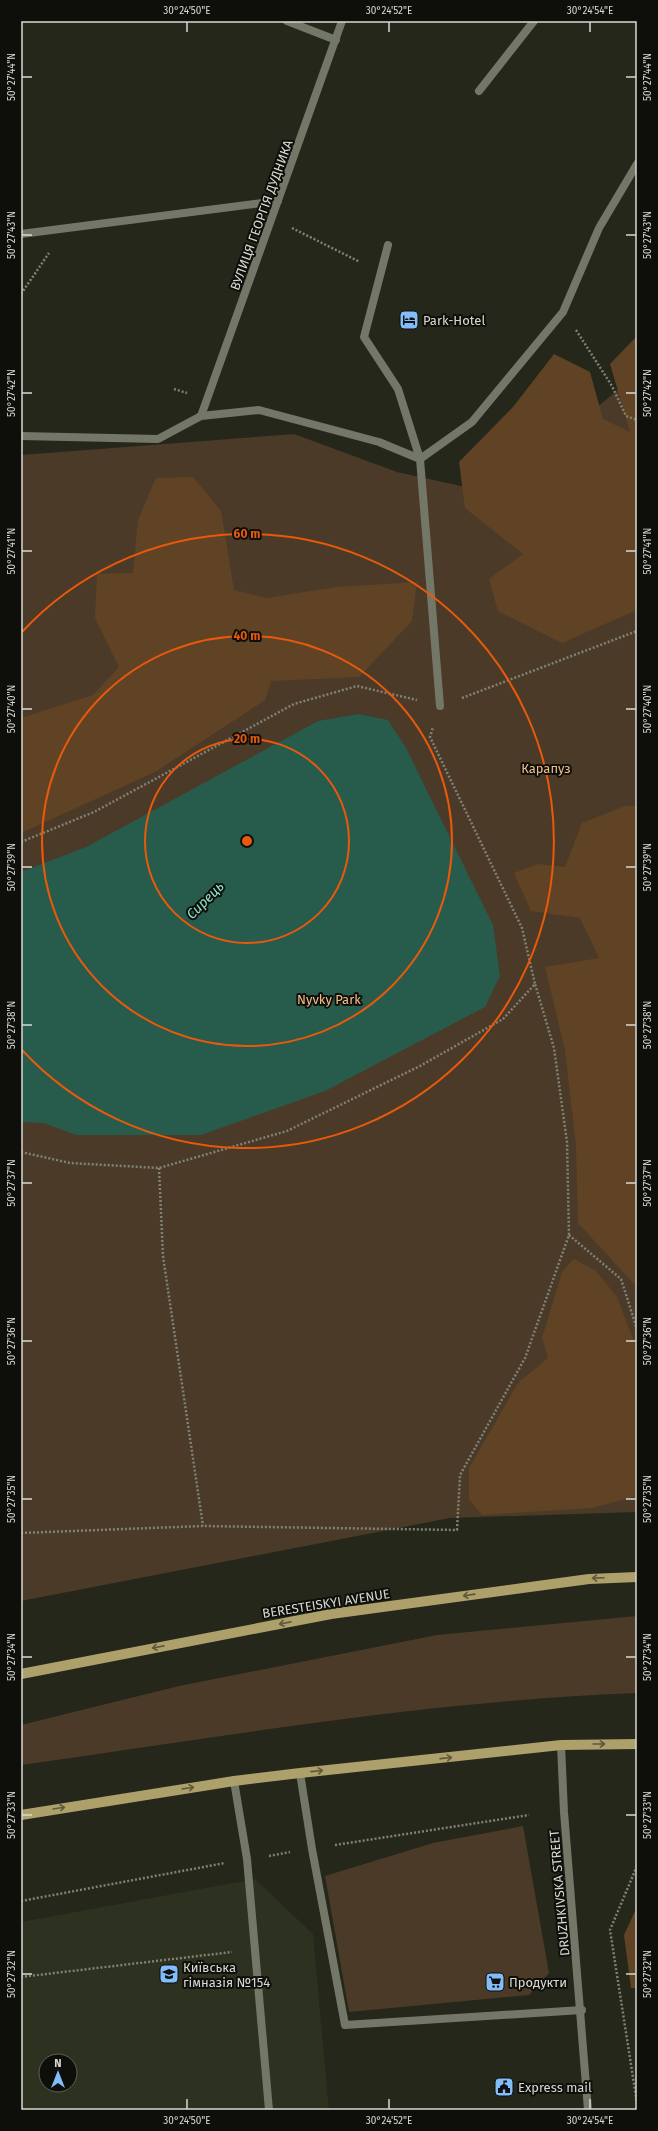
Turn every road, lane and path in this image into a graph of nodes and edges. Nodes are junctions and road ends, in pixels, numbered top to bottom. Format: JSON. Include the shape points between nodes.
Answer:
{"nodes":[{"id":1,"x":287,"y":21,"type":"edge"},
{"id":2,"x":342,"y":21,"type":"edge"},
{"id":3,"x":534,"y":21,"type":"edge"},
{"id":4,"x":336,"y":40,"type":"junction"},
{"id":5,"x":479,"y":91,"type":"dead end"},
{"id":6,"x":637,"y":164,"type":"edge"},
{"id":7,"x":278,"y":201,"type":"junction"},
{"id":8,"x":66,"y":228,"type":"junction"},
{"id":9,"x":292,"y":228,"type":"dead end"},
{"id":10,"x":21,"y":234,"type":"edge"},
{"id":11,"x":388,"y":245,"type":"dead end"},
{"id":12,"x":381,"y":272,"type":"junction"},
{"id":13,"x":21,"y":294,"type":"edge"},
{"id":14,"x":563,"y":312,"type":"junction"},
{"id":15,"x":201,"y":416,"type":"junction"},
{"id":16,"x":637,"y":420,"type":"edge"},
{"id":17,"x":21,"y":436,"type":"edge"},
{"id":18,"x":420,"y":459,"type":"junction"},
{"id":19,"x":637,"y":631,"type":"edge"},
{"id":20,"x":440,"y":706,"type":"junction"},
{"id":21,"x":21,"y":842,"type":"edge"},
{"id":22,"x":535,"y":984,"type":"junction"},
{"id":23,"x":21,"y":1152,"type":"edge"},
{"id":24,"x":159,"y":1168,"type":"junction"},
{"id":25,"x":569,"y":1235,"type":"junction"},
{"id":26,"x":637,"y":1329,"type":"edge"},
{"id":27,"x":203,"y":1526,"type":"junction"},
{"id":28,"x":21,"y":1533,"type":"edge"},
{"id":29,"x":637,"y":1577,"type":"edge"},
{"id":30,"x":21,"y":1674,"type":"edge"},
{"id":31,"x":637,"y":1744,"type":"edge"},
{"id":32,"x":560,"y":1745,"type":"junction"},
{"id":33,"x":300,"y":1773,"type":"junction"},
{"id":34,"x":234,"y":1781,"type":"junction"},
{"id":35,"x":21,"y":1815,"type":"edge"},
{"id":36,"x":529,"y":1815,"type":"dead end"},
{"id":37,"x":312,"y":1849,"type":"junction"},
{"id":38,"x":247,"y":1859,"type":"junction"},
{"id":39,"x":637,"y":1866,"type":"edge"},
{"id":40,"x":21,"y":1901,"type":"edge"},
{"id":41,"x":256,"y":1949,"type":"junction"},
{"id":42,"x":21,"y":1977,"type":"edge"},
{"id":43,"x":582,"y":2010,"type":"junction"},
{"id":44,"x":637,"y":2104,"type":"edge"},
{"id":45,"x":269,"y":2110,"type":"edge"},
{"id":46,"x":588,"y":2110,"type":"edge"}],
"edges":[{"from":1,"to":4,"type":"street"},
{"from":2,"to":4,"type":"street","name":"ВУЛИЦЯ ГЕОРГІЯ ДУДНИКА"},
{"from":3,"to":5,"type":"street"},
{"from":4,"to":7,"type":"street","name":"ВУЛИЦЯ ГЕОРГІЯ ДУДНИКА"},
{"from":6,"to":14,"type":"street","via":[[599,228]]},
{"from":7,"to":8,"type":"street"},
{"from":7,"to":15,"type":"street","name":"ВУЛИЦЯ ГЕОРГІЯ ДУДНИКА"},
{"from":8,"to":10,"type":"street"},
{"from":8,"to":13,"type":"path"},
{"from":9,"to":12,"type":"path"},
{"from":11,"to":12,"type":"street"},
{"from":12,"to":18,"type":"street","via":[[364,337],[398,389]]},
{"from":14,"to":16,"type":"path","via":[[612,386],[626,416]]},
{"from":14,"to":18,"type":"street","via":[[472,422]]},
{"from":15,"to":17,"type":"street","via":[[158,439]]},
{"from":15,"to":18,"type":"street","via":[[259,410],[379,442]]},
{"from":18,"to":20,"type":"street"},
{"from":19,"to":20,"type":"path"},
{"from":20,"to":21,"type":"path","via":[[357,686],[294,704],[94,812]]},
{"from":20,"to":22,"type":"path","via":[[430,737],[522,928]]},
{"from":22,"to":24,"type":"path","via":[[503,1019],[420,1066],[287,1131]]},
{"from":22,"to":25,"type":"path","via":[[554,1048],[565,1126]]},
{"from":23,"to":24,"type":"path","via":[[70,1162]]},
{"from":24,"to":27,"type":"path","via":[[164,1256]]},
{"from":25,"to":26,"type":"path","via":[[621,1279]]},
{"from":25,"to":27,"type":"path","via":[[525,1358],[460,1475],[457,1530]]},
{"from":27,"to":28,"type":"path"},
{"from":29,"to":30,"type":"main road","name":"BERESTEISKYI AVENUE","one_way":true,"via":[[588,1578],[331,1614]]},
{"from":32,"to":31,"type":"main road","one_way":true},
{"from":33,"to":32,"type":"main road","one_way":true},
{"from":32,"to":43,"type":"street","name":"DRUZHKIVSKA STREET"},
{"from":33,"to":34,"type":"main road"},
{"from":33,"to":37,"type":"street"},
{"from":35,"to":34,"type":"main road","one_way":true},
{"from":34,"to":38,"type":"street"},
{"from":36,"to":37,"type":"path"},
{"from":37,"to":38,"type":"path"},
{"from":37,"to":43,"type":"street","via":[[346,2025]]},
{"from":38,"to":40,"type":"path"},
{"from":38,"to":41,"type":"street"},
{"from":39,"to":44,"type":"path","via":[[610,1930]]},
{"from":41,"to":42,"type":"path"},
{"from":41,"to":45,"type":"street"},
{"from":43,"to":46,"type":"street","name":"DRUZHKIVSKA STREET"}]}
